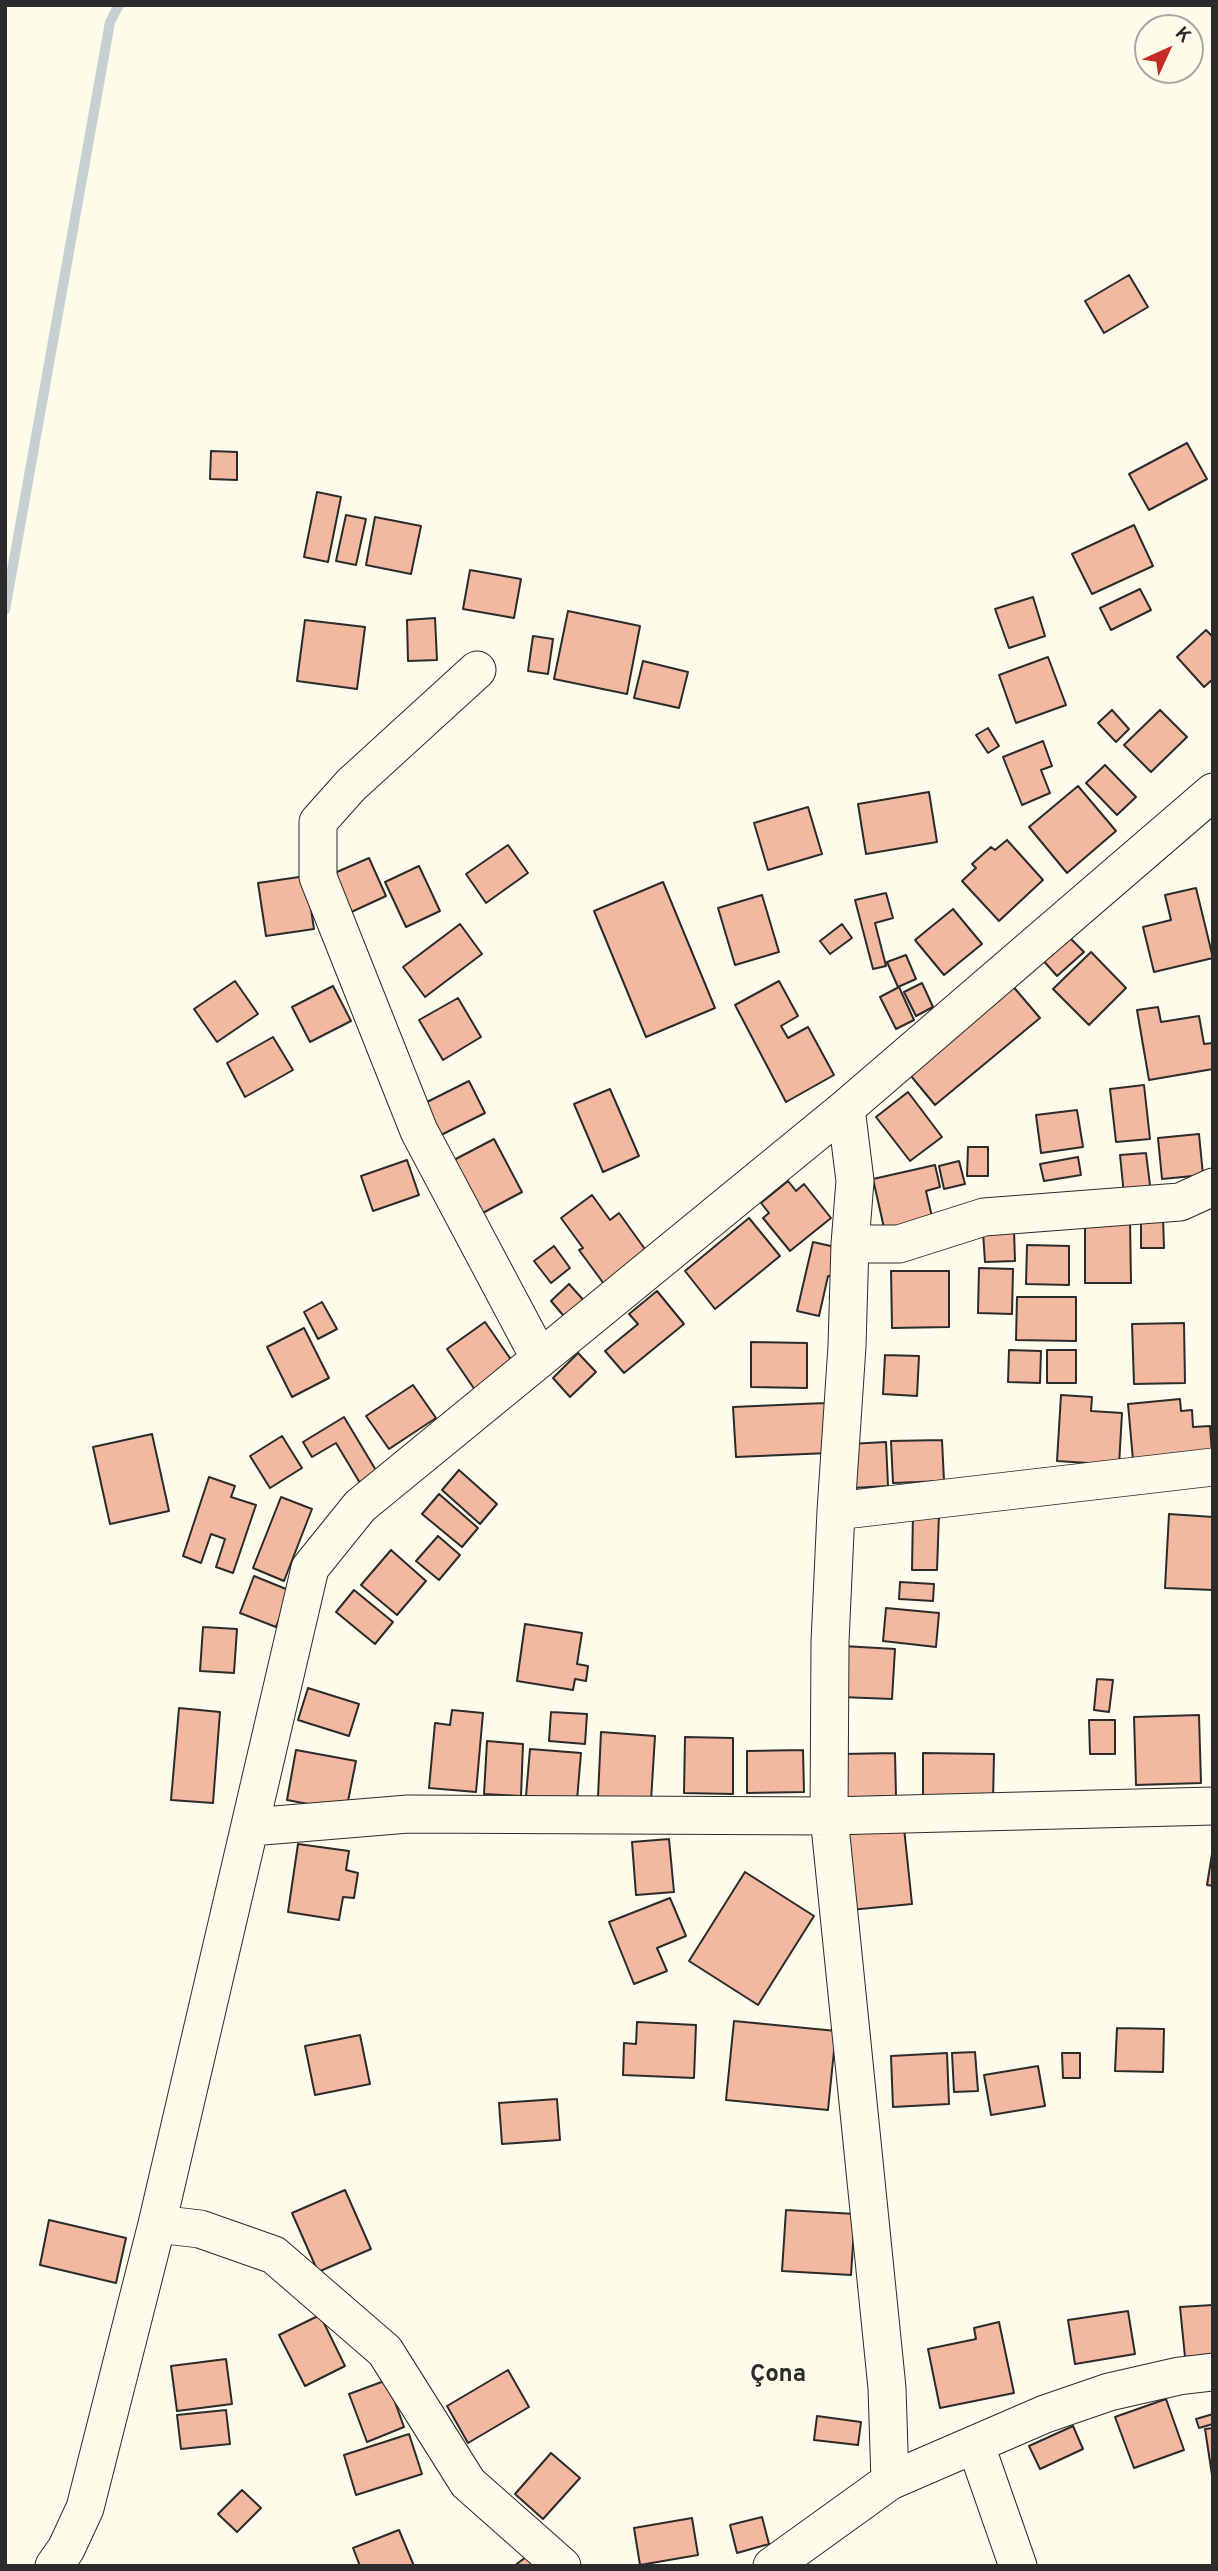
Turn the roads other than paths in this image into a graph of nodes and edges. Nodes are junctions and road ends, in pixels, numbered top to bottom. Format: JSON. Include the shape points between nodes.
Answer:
{"nodes":[{"id":1,"x":477,"y":670,"type":"dead end"},
{"id":2,"x":1213,"y":793,"type":"edge"},
{"id":3,"x":846,"y":1108,"type":"junction"},
{"id":4,"x":1213,"y":1187,"type":"edge"},
{"id":5,"x":850,"y":1244,"type":"junction"},
{"id":6,"x":539,"y":1357,"type":"junction"},
{"id":7,"x":1213,"y":1467,"type":"edge"},
{"id":8,"x":836,"y":1511,"type":"junction"},
{"id":9,"x":1213,"y":1805,"type":"edge"},
{"id":10,"x":828,"y":1816,"type":"junction"},
{"id":11,"x":251,"y":1827,"type":"junction"},
{"id":12,"x":157,"y":2224,"type":"junction"},
{"id":13,"x":1213,"y":2372,"type":"edge"},
{"id":14,"x":976,"y":2446,"type":"junction"},
{"id":15,"x":890,"y":2481,"type":"junction"},
{"id":16,"x":54,"y":2566,"type":"edge"},
{"id":17,"x":562,"y":2566,"type":"edge"},
{"id":18,"x":772,"y":2566,"type":"edge"},
{"id":19,"x":1018,"y":2566,"type":"edge"}],
"edges":[{"from":1,"to":6,"type":"street","via":[[351,785],[318,822],[318,877],[419,1131]]},
{"from":2,"to":3,"type":"street"},
{"from":3,"to":5,"type":"street","via":[[855,1181]]},
{"from":3,"to":6,"type":"street"},
{"from":4,"to":5,"type":"street","via":[[1180,1202],[984,1217],[899,1244]]},
{"from":5,"to":8,"type":"street"},
{"from":6,"to":11,"type":"street","via":[[360,1506],[310,1569]]},
{"from":7,"to":8,"type":"street"},
{"from":8,"to":10,"type":"street"},
{"from":9,"to":10,"type":"street"},
{"from":10,"to":11,"type":"street","via":[[421,1814]]},
{"from":10,"to":15,"type":"street","via":[[887,2388]]},
{"from":11,"to":12,"type":"street"},
{"from":12,"to":16,"type":"street","via":[[85,2508]]},
{"from":12,"to":17,"type":"street","via":[[200,2230],[274,2255],[386,2351],[468,2483]]},
{"from":13,"to":14,"type":"street","via":[[1109,2392],[1045,2414]]},
{"from":14,"to":15,"type":"street"},
{"from":14,"to":19,"type":"street"},
{"from":15,"to":18,"type":"street"}]}
